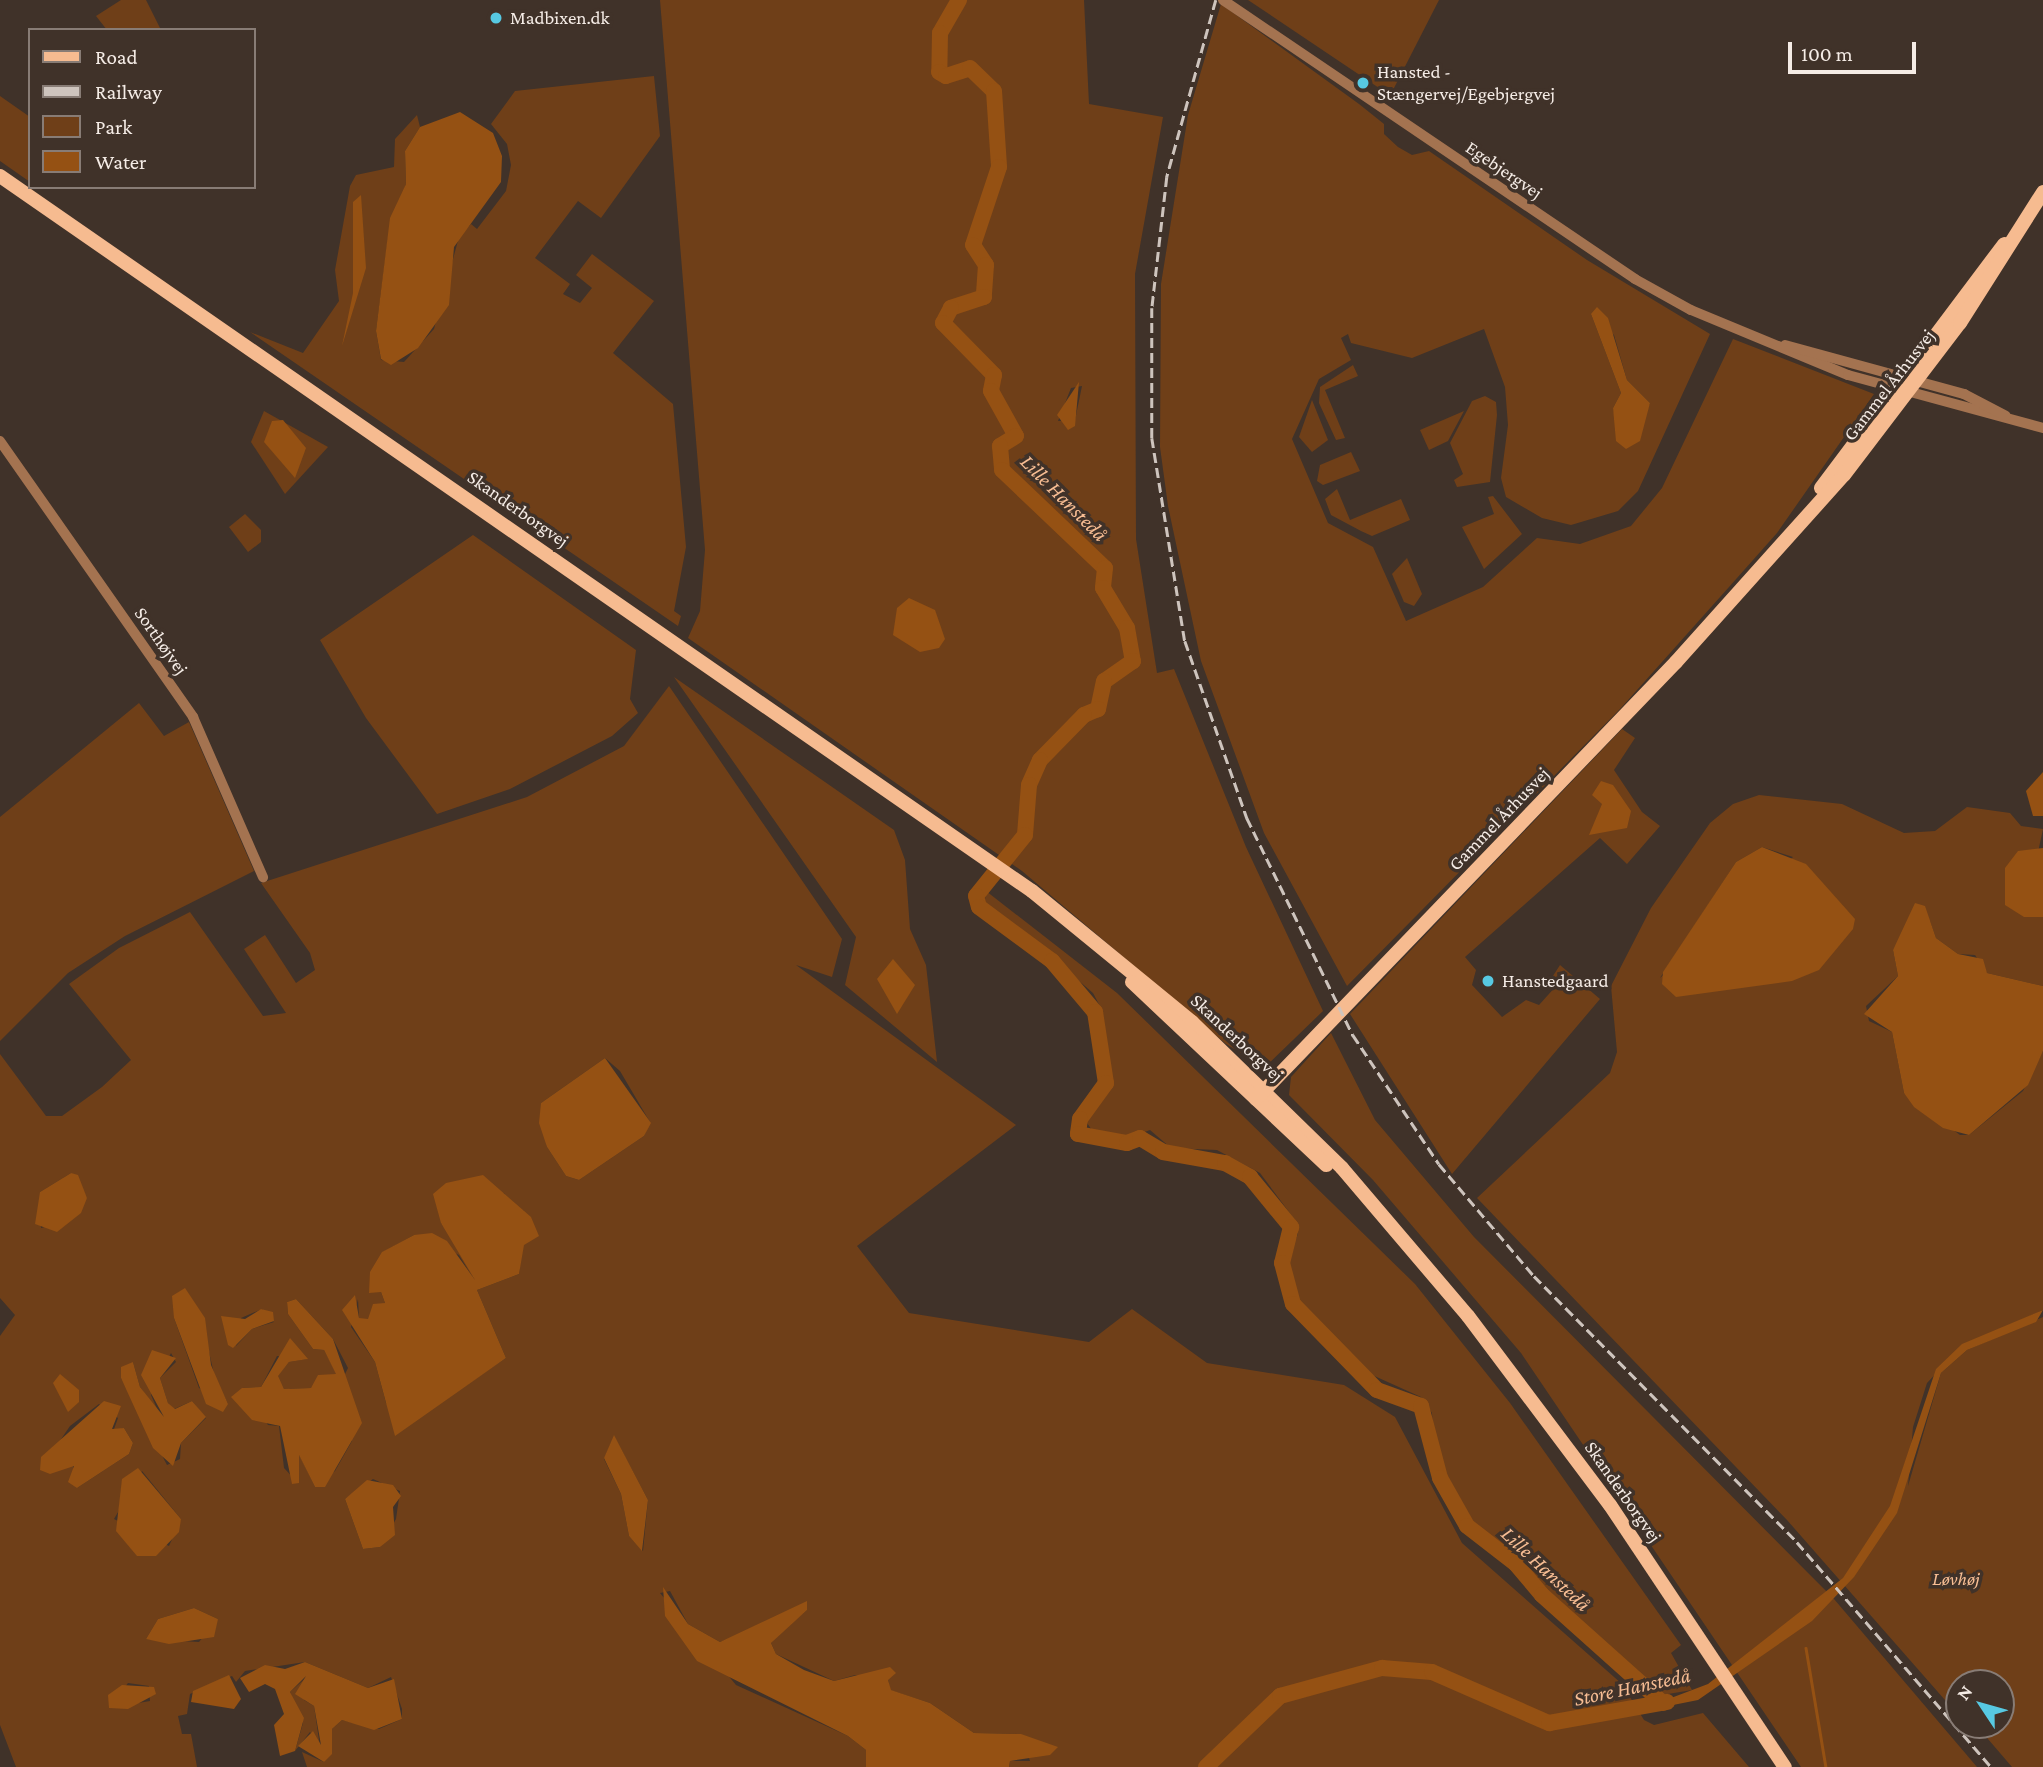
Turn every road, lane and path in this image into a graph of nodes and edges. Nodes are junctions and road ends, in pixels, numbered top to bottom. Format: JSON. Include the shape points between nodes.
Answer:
{"nodes":[{"id":1,"x":1223,"y":0,"type":"edge"},
{"id":2,"x":0,"y":176,"type":"edge"},
{"id":3,"x":2043,"y":192,"type":"edge"},
{"id":4,"x":1778,"y":344,"type":"junction"},
{"id":5,"x":1911,"y":379,"type":"junction"},
{"id":6,"x":1902,"y":392,"type":"junction"},
{"id":7,"x":2011,"y":419,"type":"junction"},
{"id":8,"x":2043,"y":428,"type":"edge"},
{"id":9,"x":0,"y":441,"type":"edge"},
{"id":10,"x":263,"y":877,"type":"dead end"},
{"id":11,"x":1261,"y":1094,"type":"junction"},
{"id":12,"x":1785,"y":1767,"type":"edge"}],
"edges":[{"from":1,"to":4,"type":"street","name":"Egebjergvej","via":[[1634,279]]},
{"from":2,"to":11,"type":"main road","name":"Skanderborgvej","via":[[1009,877],[1127,966]]},
{"from":3,"to":5,"type":"main road","name":"Gammel Århusvej"},
{"from":4,"to":5,"type":"street","name":"Egebjergvej"},
{"from":4,"to":6,"type":"street","name":"Egebjergvej"},
{"from":5,"to":6,"type":"main road","name":"Gammel Århusvej"},
{"from":5,"to":7,"type":"street","name":"Egebjergvej","via":[[1964,394]]},
{"from":6,"to":7,"type":"street","name":"Egebjergvej"},
{"from":6,"to":11,"type":"main road","name":"Gammel Århusvej","via":[[1765,562]]},
{"from":7,"to":8,"type":"street","name":"Egebjergvej"},
{"from":9,"to":10,"type":"street","name":"Sorthøjvej","via":[[193,717]]},
{"from":11,"to":12,"type":"main road","name":"Skanderborgvej","via":[[1414,1251],[1543,1412]]}]}
